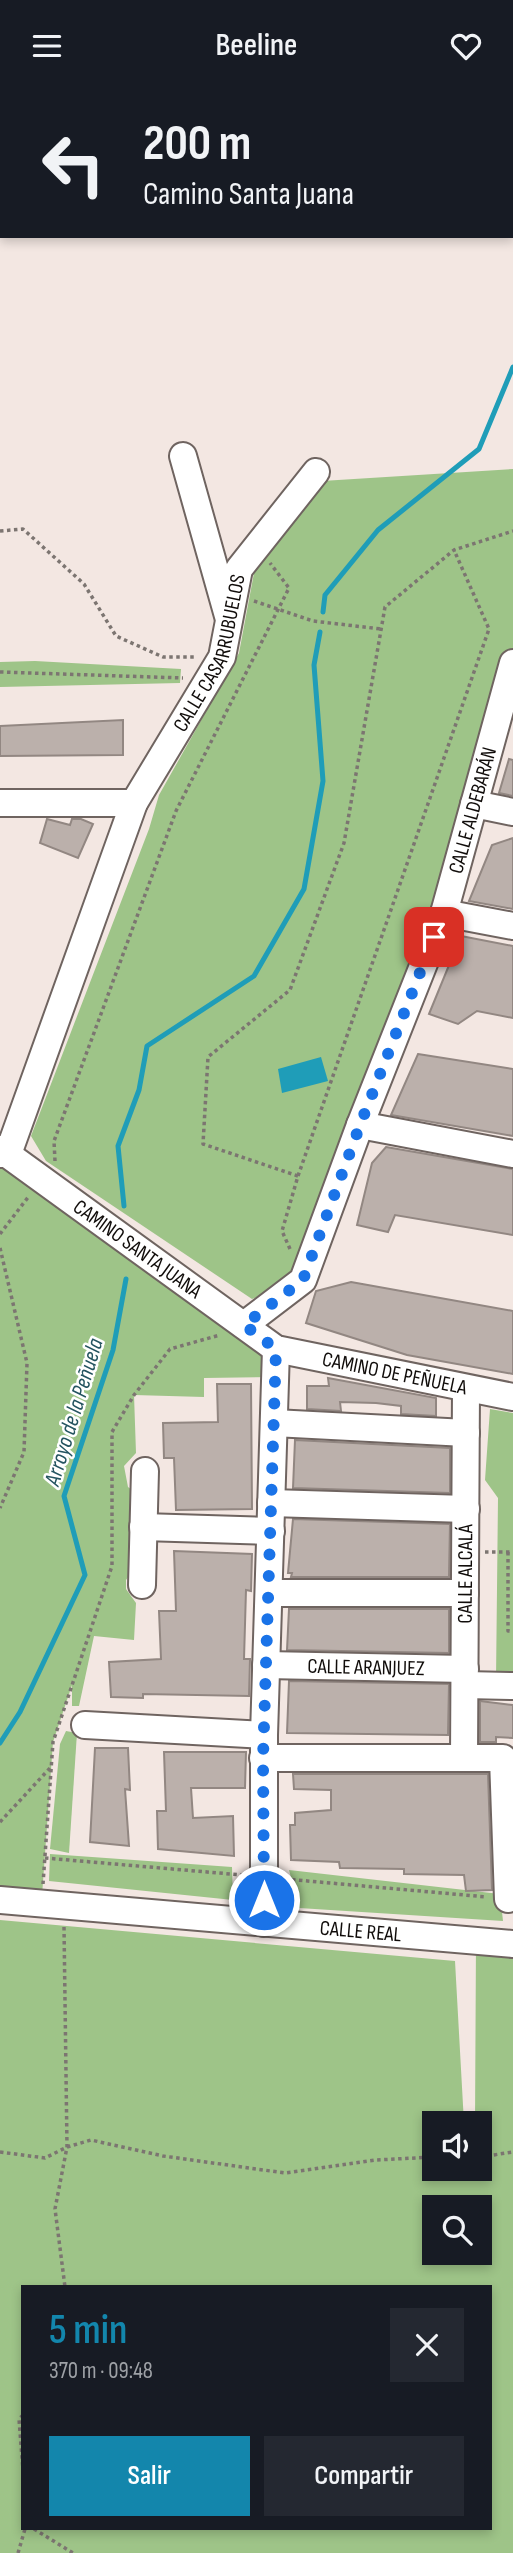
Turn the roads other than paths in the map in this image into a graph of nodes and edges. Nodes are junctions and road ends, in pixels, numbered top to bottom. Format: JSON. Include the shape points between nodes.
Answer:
{"nodes":[{"id":1,"x":183,"y":456,"type":"dead end"},
{"id":2,"x":316,"y":472,"type":"dead end"},
{"id":3,"x":229,"y":621,"type":"junction"},
{"id":4,"x":513,"y":663,"type":"edge"},
{"id":5,"x":134,"y":803,"type":"junction"},
{"id":6,"x":474,"y":804,"type":"junction"},
{"id":7,"x":1,"y":805,"type":"edge"},
{"id":8,"x":513,"y":811,"type":"edge"},
{"id":9,"x":444,"y":913,"type":"junction"},
{"id":10,"x":513,"y":926,"type":"edge"},
{"id":11,"x":360,"y":1125,"type":"junction"},
{"id":12,"x":3,"y":1152,"type":"edge"},
{"id":13,"x":513,"y":1154,"type":"edge"},
{"id":14,"x":244,"y":1325,"type":"junction"},
{"id":15,"x":276,"y":1349,"type":"junction"},
{"id":16,"x":466,"y":1389,"type":"junction"},
{"id":17,"x":513,"y":1397,"type":"edge"},
{"id":18,"x":274,"y":1423,"type":"junction"},
{"id":19,"x":466,"y":1433,"type":"junction"},
{"id":20,"x":145,"y":1471,"type":"dead end"},
{"id":21,"x":271,"y":1503,"type":"junction"},
{"id":22,"x":466,"y":1510,"type":"junction"},
{"id":23,"x":143,"y":1527,"type":"junction"},
{"id":24,"x":271,"y":1531,"type":"junction"},
{"id":25,"x":142,"y":1585,"type":"dead end"},
{"id":26,"x":271,"y":1593,"type":"junction"},
{"id":27,"x":465,"y":1593,"type":"junction"},
{"id":28,"x":266,"y":1665,"type":"junction"},
{"id":29,"x":465,"y":1677,"type":"junction"},
{"id":30,"x":513,"y":1686,"type":"edge"},
{"id":31,"x":85,"y":1725,"type":"dead end"},
{"id":32,"x":263,"y":1746,"type":"junction"},
{"id":33,"x":464,"y":1758,"type":"junction"},
{"id":34,"x":508,"y":1899,"type":"road end"},
{"id":35,"x":0,"y":1900,"type":"edge"},
{"id":36,"x":264,"y":1923,"type":"junction"},
{"id":37,"x":513,"y":1944,"type":"edge"}],
"edges":[{"from":1,"to":3,"type":"street"},
{"from":2,"to":3,"type":"street","name":"CALLE CASARRUBUELOS","via":[[239,569]]},
{"from":3,"to":5,"type":"street","name":"CALLE CASARRUBUELOS","via":[[216,668]]},
{"from":4,"to":6,"type":"street","name":"CALLE ALDEBARÁN"},
{"from":5,"to":7,"type":"street"},
{"from":5,"to":12,"type":"street","name":"CALLE CASARRUBUELOS"},
{"from":6,"to":8,"type":"street"},
{"from":6,"to":9,"type":"street","name":"CALLE ALDEBARÁN"},
{"from":9,"to":10,"type":"street"},
{"from":9,"to":11,"type":"street","name":"CALLE ALDEBARÁN"},
{"from":11,"to":13,"type":"street"},
{"from":11,"to":14,"type":"street","name":"CALLE ALDEBARÁN","via":[[303,1280]]},
{"from":12,"to":14,"type":"street","name":"CAMINO SANTA JUANA","via":[[44,1190]]},
{"from":14,"to":15,"type":"street","name":"CAMINO SANTA JUANA"},
{"from":15,"to":16,"type":"street","name":"CAMINO DE PEÑUELA"},
{"from":15,"to":18,"type":"street"},
{"from":16,"to":17,"type":"street","name":"CAMINO DE PEÑUELA"},
{"from":16,"to":19,"type":"street","name":"CALLE ALCALÁ"},
{"from":18,"to":19,"type":"street"},
{"from":18,"to":21,"type":"street"},
{"from":19,"to":22,"type":"street","name":"CALLE ALCALÁ"},
{"from":20,"to":23,"type":"street"},
{"from":21,"to":22,"type":"street"},
{"from":21,"to":24,"type":"street"},
{"from":22,"to":27,"type":"street","name":"CALLE ALCALÁ"},
{"from":23,"to":24,"type":"street"},
{"from":23,"to":25,"type":"street"},
{"from":24,"to":26,"type":"street"},
{"from":26,"to":27,"type":"street"},
{"from":26,"to":28,"type":"street"},
{"from":27,"to":29,"type":"street","name":"CALLE ALCALÁ"},
{"from":28,"to":29,"type":"street","name":"CALLE ARANJUEZ"},
{"from":28,"to":32,"type":"street"},
{"from":29,"to":30,"type":"street","name":"CALLE ARANJUEZ"},
{"from":29,"to":33,"type":"street","name":"CALLE ALCALÁ"},
{"from":31,"to":32,"type":"street"},
{"from":32,"to":33,"type":"street"},
{"from":32,"to":36,"type":"street"},
{"from":33,"to":34,"type":"street","via":[[503,1758]]},
{"from":35,"to":36,"type":"street","name":"CALLE REAL"},
{"from":36,"to":37,"type":"street","name":"CALLE REAL"}]}
